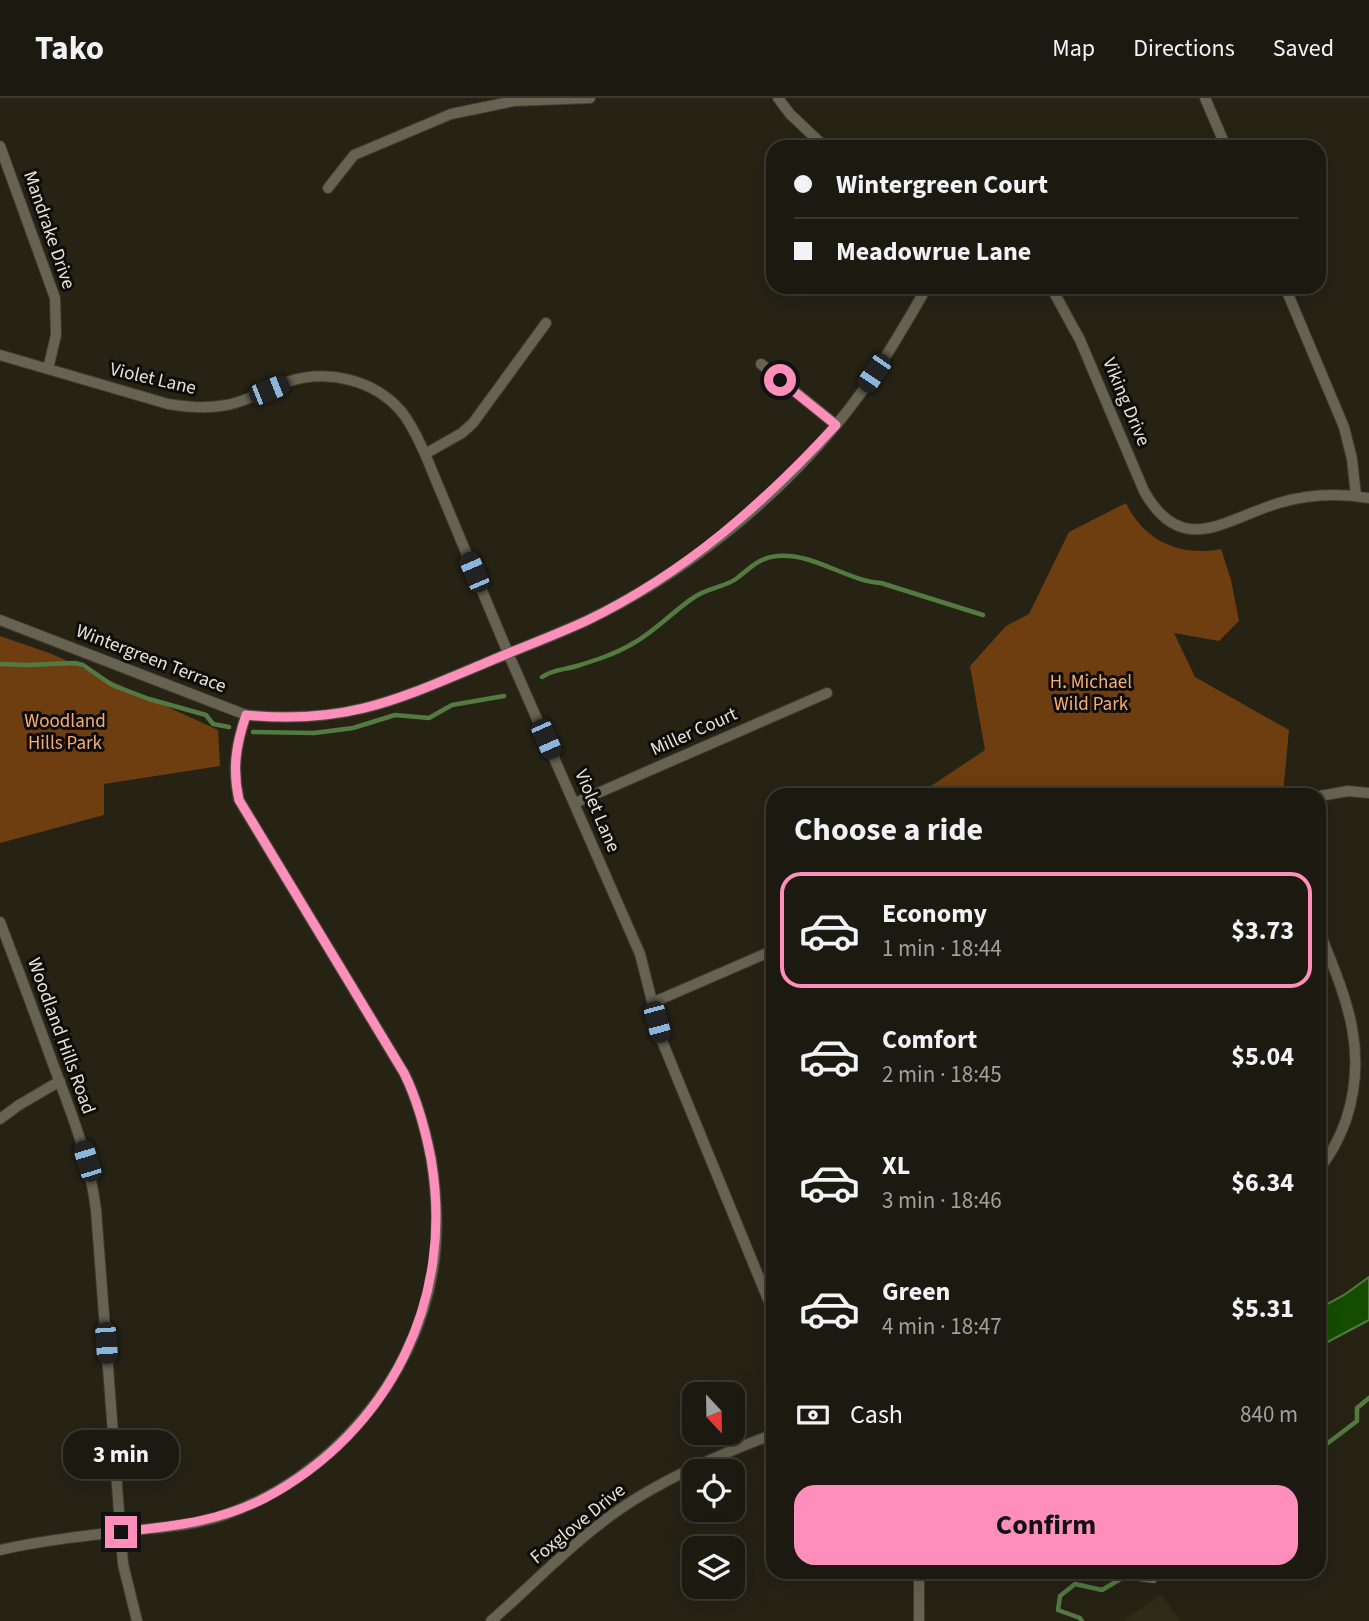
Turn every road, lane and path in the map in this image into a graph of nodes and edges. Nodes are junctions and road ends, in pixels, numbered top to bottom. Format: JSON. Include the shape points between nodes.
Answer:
{"nodes":[{"id":1,"x":590,"y":98,"type":"edge"},
{"id":2,"x":778,"y":98,"type":"edge"},
{"id":3,"x":1205,"y":98,"type":"edge"},
{"id":4,"x":818,"y":140,"type":"edge"},
{"id":5,"x":1223,"y":140,"type":"edge"},
{"id":6,"x":0,"y":146,"type":"edge"},
{"id":7,"x":328,"y":188,"type":"dead end"},
{"id":8,"x":923,"y":294,"type":"edge"},
{"id":9,"x":1055,"y":294,"type":"edge"},
{"id":10,"x":1288,"y":294,"type":"edge"},
{"id":11,"x":546,"y":323,"type":"dead end"},
{"id":12,"x":0,"y":355,"type":"edge"},
{"id":13,"x":761,"y":364,"type":"dead end"},
{"id":14,"x":48,"y":369,"type":"junction"},
{"id":15,"x":836,"y":425,"type":"junction"},
{"id":16,"x":425,"y":454,"type":"junction"},
{"id":17,"x":1356,"y":496,"type":"junction"},
{"id":18,"x":1369,"y":498,"type":"edge"},
{"id":19,"x":0,"y":620,"type":"edge"},
{"id":20,"x":508,"y":653,"type":"junction"},
{"id":21,"x":827,"y":692,"type":"dead end"},
{"id":22,"x":246,"y":715,"type":"junction"},
{"id":23,"x":1369,"y":793,"type":"edge"},
{"id":24,"x":1326,"y":795,"type":"edge"},
{"id":25,"x":575,"y":803,"type":"junction"},
{"id":26,"x":0,"y":922,"type":"edge"},
{"id":27,"x":1326,"y":948,"type":"edge"},
{"id":28,"x":766,"y":953,"type":"edge"},
{"id":29,"x":654,"y":1002,"type":"junction"},
{"id":30,"x":60,"y":1082,"type":"junction"},
{"id":31,"x":0,"y":1119,"type":"edge"},
{"id":32,"x":1326,"y":1156,"type":"edge"},
{"id":33,"x":766,"y":1295,"type":"edge"},
{"id":34,"x":766,"y":1437,"type":"edge"},
{"id":35,"x":121,"y":1532,"type":"junction"},
{"id":36,"x":0,"y":1550,"type":"edge"},
{"id":37,"x":919,"y":1579,"type":"edge"},
{"id":38,"x":136,"y":1621,"type":"edge"},
{"id":39,"x":491,"y":1621,"type":"edge"},
{"id":40,"x":919,"y":1621,"type":"edge"}],
"edges":[{"from":1,"to":7,"type":"street","via":[[513,101],[451,114],[354,155]]},
{"from":2,"to":4,"type":"street"},
{"from":3,"to":5,"type":"street"},
{"from":6,"to":14,"type":"street","name":"Mandrake Drive","via":[[55,298],[56,335]]},
{"from":8,"to":15,"type":"street","name":"Wintergreen Terrace"},
{"from":9,"to":17,"type":"street","name":"Viking Drive","via":[[1080,340],[1144,491],[1174,525],[1206,530],[1294,499]]},
{"from":10,"to":17,"type":"street","via":[[1344,427]]},
{"from":11,"to":16,"type":"street","via":[[473,423]]},
{"from":12,"to":14,"type":"street","name":"Violet Lane"},
{"from":13,"to":15,"type":"street"},
{"from":14,"to":16,"type":"street","name":"Violet Lane","via":[[195,408],[230,405],[289,382],[341,377],[376,391],[400,410]]},
{"from":15,"to":20,"type":"street","name":"Wintergreen Terrace","via":[[722,536],[664,577],[588,620]]},
{"from":16,"to":20,"type":"street","name":"Violet Lane"},
{"from":17,"to":18,"type":"street"},
{"from":19,"to":22,"type":"street","name":"Wintergreen Terrace"},
{"from":20,"to":22,"type":"street","name":"Wintergreen Terrace","via":[[361,710],[310,718]]},
{"from":20,"to":25,"type":"street","name":"Violet Lane"},
{"from":21,"to":25,"type":"street","name":"Miller Court"},
{"from":22,"to":35,"type":"street","via":[[234,764],[239,800],[404,1073],[421,1113],[436,1201],[433,1268],[415,1333],[393,1376],[356,1426],[316,1464],[263,1499],[222,1516]]},
{"from":23,"to":24,"type":"street"},
{"from":25,"to":29,"type":"street","name":"Violet Lane","via":[[640,954]]},
{"from":26,"to":30,"type":"street","name":"Woodland Hills Road"},
{"from":27,"to":32,"type":"street","via":[[1355,1029],[1358,1067],[1352,1104]]},
{"from":28,"to":29,"type":"street"},
{"from":29,"to":33,"type":"street","name":"Violet Lane","via":[[670,1062]]},
{"from":30,"to":31,"type":"street"},
{"from":30,"to":35,"type":"street","name":"Woodland Hills Road","via":[[94,1193]]},
{"from":34,"to":39,"type":"street","name":"Foxglove Drive","via":[[684,1472],[639,1497],[600,1525]]},
{"from":35,"to":36,"type":"street"},
{"from":35,"to":38,"type":"street","name":"Woodland Hills Road"},
{"from":37,"to":40,"type":"street"}]}
